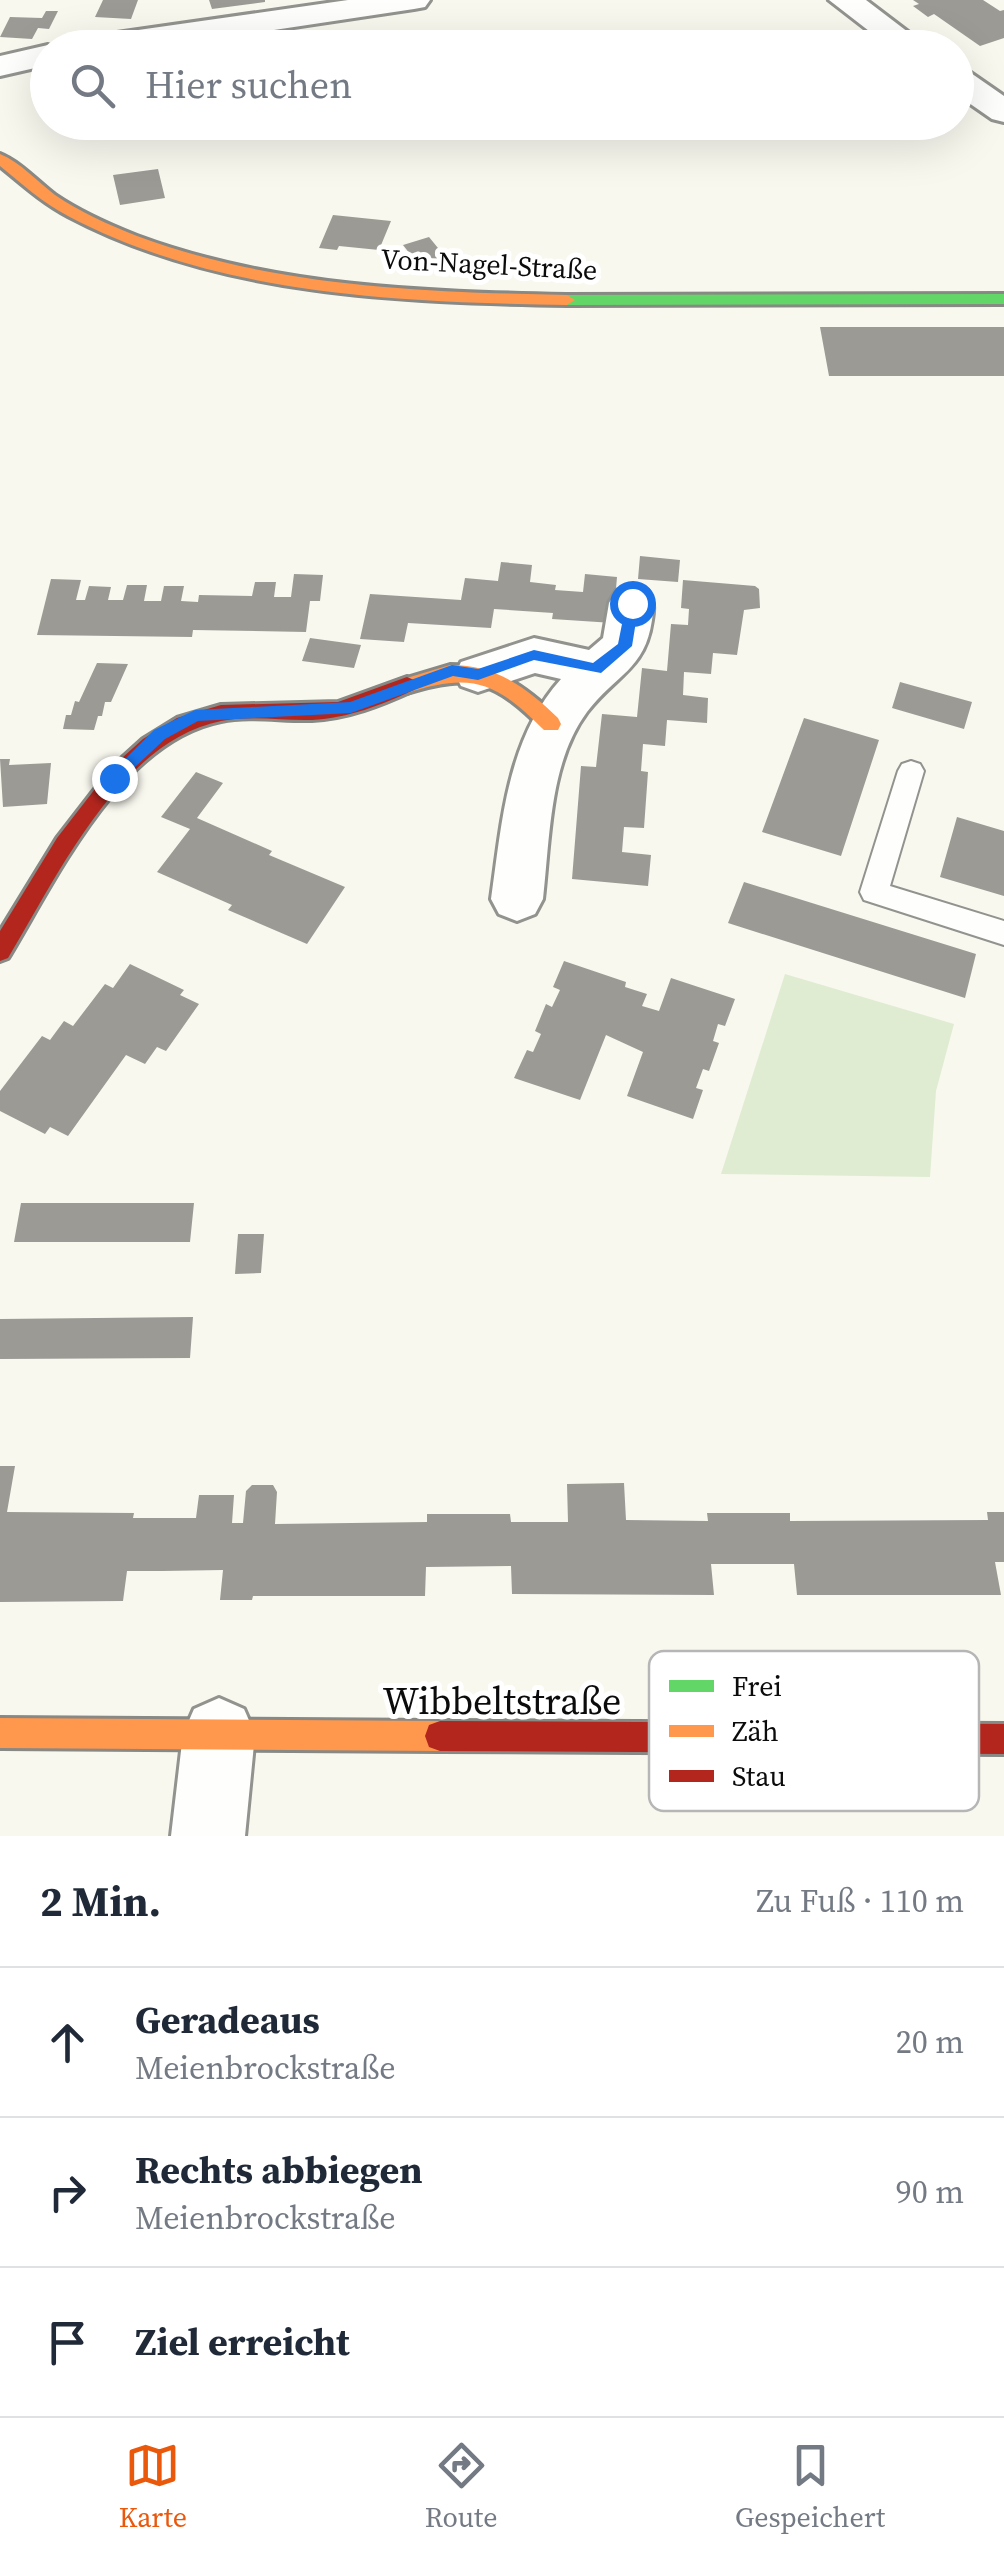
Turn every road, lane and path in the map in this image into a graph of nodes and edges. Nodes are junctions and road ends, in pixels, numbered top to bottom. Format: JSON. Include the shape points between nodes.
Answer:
{"nodes":[{"id":1,"x":414,"y":0,"type":"edge"},
{"id":2,"x":845,"y":0,"type":"edge"},
{"id":3,"x":304,"y":8,"type":"edge"},
{"id":4,"x":182,"y":30,"type":"edge"},
{"id":5,"x":887,"y":30,"type":"edge"},
{"id":6,"x":30,"y":59,"type":"edge"},
{"id":7,"x":0,"y":66,"type":"edge"},
{"id":8,"x":974,"y":91,"type":"edge"},
{"id":9,"x":1004,"y":112,"type":"edge"},
{"id":10,"x":0,"y":159,"type":"edge"},
{"id":11,"x":1004,"y":299,"type":"edge"},
{"id":12,"x":632,"y":603,"type":"dead end"},
{"id":13,"x":596,"y":669,"type":"junction"},
{"id":14,"x":478,"y":674,"type":"junction"},
{"id":15,"x":551,"y":724,"type":"junction"},
{"id":16,"x":911,"y":771,"type":"dead end"},
{"id":17,"x":516,"y":899,"type":"dead end"},
{"id":18,"x":1004,"y":933,"type":"edge"},
{"id":19,"x":0,"y":951,"type":"edge"},
{"id":20,"x":0,"y":1733,"type":"edge"},
{"id":21,"x":219,"y":1734,"type":"junction"},
{"id":22,"x":649,"y":1737,"type":"edge"},
{"id":23,"x":979,"y":1739,"type":"edge"},
{"id":24,"x":1004,"y":1739,"type":"edge"},
{"id":25,"x":208,"y":1836,"type":"edge"}],
"edges":[{"from":1,"to":3,"type":"street"},
{"from":2,"to":5,"type":"street"},
{"from":3,"to":4,"type":"street"},
{"from":6,"to":7,"type":"street"},
{"from":8,"to":9,"type":"street"},
{"from":10,"to":11,"type":"street","name":"Von-Nagel-Straße","via":[[76,214],[152,244],[346,286],[550,300]]},
{"from":12,"to":13,"type":"street","via":[[625,646]]},
{"from":13,"to":14,"type":"street","via":[[534,655]]},
{"from":13,"to":15,"type":"street"},
{"from":14,"to":15,"type":"street","via":[[520,691]]},
{"from":14,"to":19,"type":"street","via":[[452,670],[351,708],[195,716],[159,734],[114,778]]},
{"from":15,"to":17,"type":"street","via":[[536,768]]},
{"from":16,"to":18,"type":"lane","via":[[874,892]]},
{"from":20,"to":21,"type":"street","name":"Wibbeltstraße"},
{"from":21,"to":22,"type":"street","name":"Wibbeltstraße"},
{"from":21,"to":25,"type":"street"},
{"from":23,"to":24,"type":"street","name":"Wibbeltstraße"}]}
